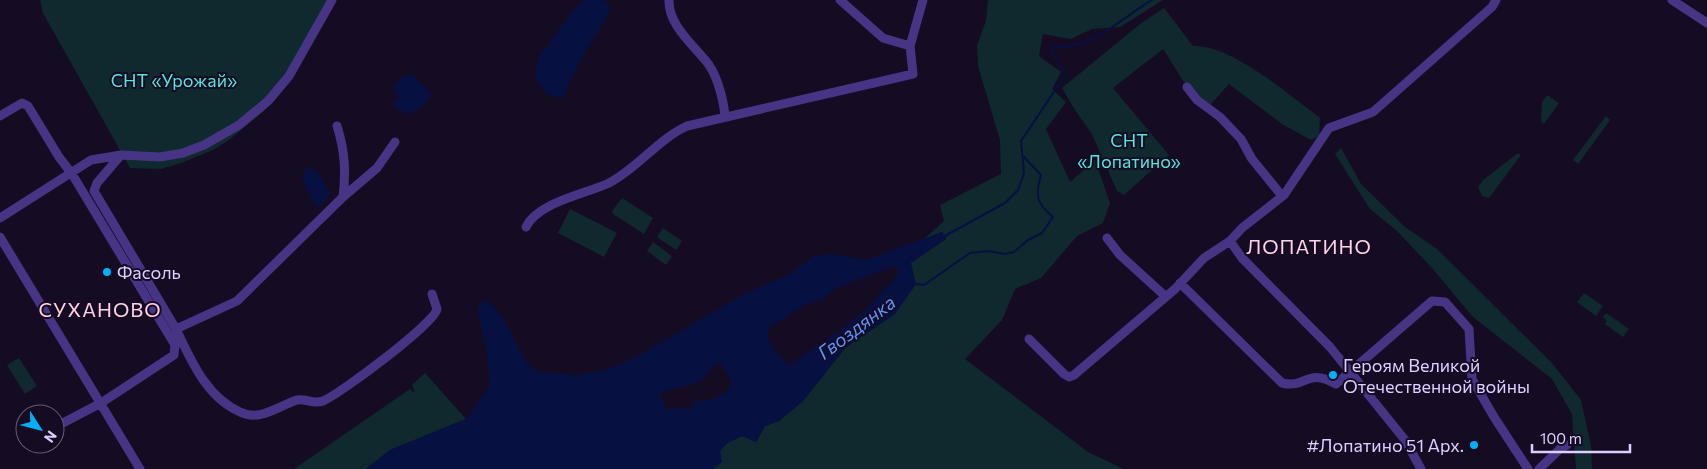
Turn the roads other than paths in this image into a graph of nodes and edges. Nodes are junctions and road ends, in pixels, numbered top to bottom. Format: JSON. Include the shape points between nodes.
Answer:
{"nodes":[{"id":1,"x":332,"y":0,"type":"edge"},
{"id":2,"x":669,"y":0,"type":"edge"},
{"id":3,"x":840,"y":0,"type":"edge"},
{"id":4,"x":923,"y":0,"type":"edge"},
{"id":5,"x":1496,"y":0,"type":"edge"},
{"id":6,"x":1672,"y":0,"type":"edge"},
{"id":7,"x":1707,"y":23,"type":"edge"},
{"id":8,"x":910,"y":46,"type":"junction"},
{"id":9,"x":1187,"y":87,"type":"dead end"},
{"id":10,"x":0,"y":116,"type":"edge"},
{"id":11,"x":725,"y":117,"type":"junction"},
{"id":12,"x":337,"y":126,"type":"dead end"},
{"id":13,"x":395,"y":142,"type":"dead end"},
{"id":14,"x":121,"y":155,"type":"junction"},
{"id":15,"x":72,"y":174,"type":"junction"},
{"id":16,"x":1282,"y":196,"type":"junction"},
{"id":17,"x":343,"y":198,"type":"junction"},
{"id":18,"x":0,"y":218,"type":"edge"},
{"id":19,"x":526,"y":227,"type":"dead end"},
{"id":20,"x":0,"y":238,"type":"edge"},
{"id":21,"x":1107,"y":238,"type":"dead end"},
{"id":22,"x":1230,"y":242,"type":"junction"},
{"id":23,"x":1180,"y":283,"type":"junction"},
{"id":24,"x":432,"y":294,"type":"dead end"},
{"id":25,"x":1165,"y":296,"type":"junction"},
{"id":26,"x":176,"y":329,"type":"junction"},
{"id":27,"x":1029,"y":338,"type":"dead end"},
{"id":28,"x":1352,"y":372,"type":"junction"},
{"id":29,"x":101,"y":402,"type":"junction"},
{"id":30,"x":65,"y":422,"type":"edge"},
{"id":31,"x":1567,"y":445,"type":"dead end"},
{"id":32,"x":140,"y":469,"type":"edge"},
{"id":33,"x":1421,"y":469,"type":"edge"},
{"id":34,"x":1528,"y":469,"type":"edge"},
{"id":35,"x":1539,"y":469,"type":"edge"}],
"edges":[{"from":1,"to":14,"type":"street","via":[[289,76],[268,101],[239,125],[183,153],[160,157]]},
{"from":2,"to":11,"type":"street","via":[[668,7],[689,43],[710,66]]},
{"from":3,"to":8,"type":"street","via":[[883,38]]},
{"from":4,"to":8,"type":"street"},
{"from":5,"to":16,"type":"street","via":[[1373,112],[1329,128]]},
{"from":6,"to":7,"type":"street"},
{"from":8,"to":11,"type":"street","via":[[913,74]]},
{"from":9,"to":16,"type":"street","via":[[1241,139],[1252,159]]},
{"from":10,"to":15,"type":"street","via":[[22,103],[28,106]]},
{"from":11,"to":19,"type":"street","via":[[678,130],[622,175],[546,209],[528,221]]},
{"from":12,"to":17,"type":"street","via":[[345,152]]},
{"from":13,"to":17,"type":"street","via":[[377,168]]},
{"from":14,"to":15,"type":"street","via":[[91,160]]},
{"from":14,"to":26,"type":"street","via":[[96,183],[94,191]]},
{"from":15,"to":18,"type":"street"},
{"from":15,"to":29,"type":"street","via":[[175,345],[174,355]]},
{"from":16,"to":22,"type":"street","via":[[1242,228]]},
{"from":17,"to":26,"type":"street","via":[[238,301]]},
{"from":20,"to":29,"type":"street"},
{"from":21,"to":25,"type":"street","via":[[1120,255]]},
{"from":22,"to":23,"type":"street","via":[[1204,258]]},
{"from":22,"to":28,"type":"street"},
{"from":23,"to":25,"type":"street"},
{"from":23,"to":28,"type":"street","via":[[1282,383],[1292,385],[1314,376],[1336,384]]},
{"from":24,"to":26,"type":"street","via":[[437,309],[431,321],[332,396],[315,404],[299,400],[254,416],[233,408],[205,384]]},
{"from":25,"to":27,"type":"street","via":[[1069,377]]},
{"from":28,"to":33,"type":"street","via":[[1405,440]]},
{"from":28,"to":34,"type":"street","via":[[1432,301],[1445,302],[1468,329],[1472,379]]},
{"from":29,"to":30,"type":"street"},
{"from":29,"to":32,"type":"street"},
{"from":31,"to":35,"type":"street"}]}
